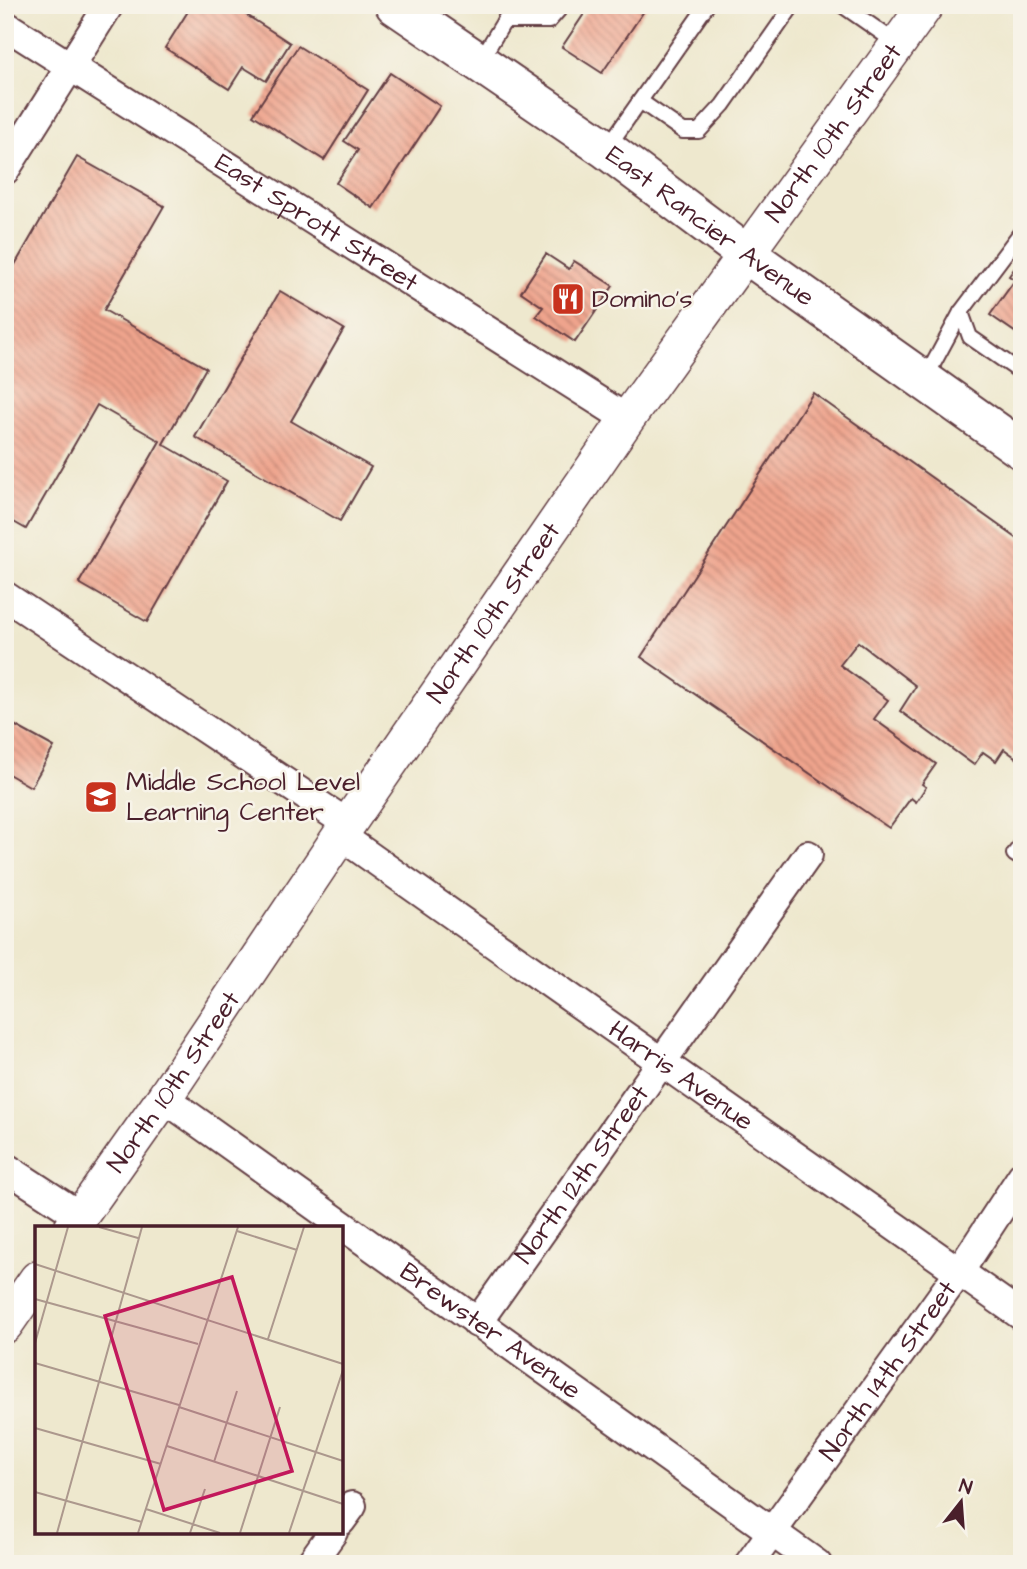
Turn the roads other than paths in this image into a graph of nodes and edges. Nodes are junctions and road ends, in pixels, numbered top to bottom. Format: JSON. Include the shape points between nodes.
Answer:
{"nodes":[{"id":1,"x":108,"y":5,"type":"edge"},
{"id":2,"x":395,"y":5,"type":"edge"},
{"id":3,"x":514,"y":5,"type":"edge"},
{"id":4,"x":564,"y":5,"type":"edge"},
{"id":5,"x":708,"y":5,"type":"edge"},
{"id":6,"x":793,"y":5,"type":"edge"},
{"id":7,"x":842,"y":5,"type":"edge"},
{"id":8,"x":926,"y":5,"type":"edge"},
{"id":9,"x":504,"y":21,"type":"junction"},
{"id":10,"x":5,"y":26,"type":"edge"},
{"id":11,"x":898,"y":44,"type":"junction"},
{"id":12,"x":479,"y":63,"type":"junction"},
{"id":13,"x":71,"y":67,"type":"junction"},
{"id":14,"x":640,"y":101,"type":"junction"},
{"id":15,"x":606,"y":149,"type":"junction"},
{"id":16,"x":5,"y":170,"type":"edge"},
{"id":17,"x":1022,"y":231,"type":"edge"},
{"id":18,"x":746,"y":254,"type":"junction"},
{"id":19,"x":961,"y":312,"type":"junction"},
{"id":20,"x":1022,"y":373,"type":"edge"},
{"id":21,"x":923,"y":382,"type":"junction"},
{"id":22,"x":627,"y":419,"type":"junction"},
{"id":23,"x":1021,"y":447,"type":"edge"},
{"id":24,"x":5,"y":596,"type":"edge"},
{"id":25,"x":345,"y":830,"type":"junction"},
{"id":26,"x":1022,"y":844,"type":"edge"},
{"id":27,"x":808,"y":855,"type":"dead end"},
{"id":28,"x":1022,"y":859,"type":"edge"},
{"id":29,"x":662,"y":1064,"type":"junction"},
{"id":30,"x":164,"y":1098,"type":"junction"},
{"id":31,"x":5,"y":1167,"type":"edge"},
{"id":32,"x":1022,"y":1176,"type":"edge"},
{"id":33,"x":76,"y":1222,"type":"edge"},
{"id":34,"x":342,"y":1226,"type":"edge"},
{"id":35,"x":343,"y":1227,"type":"edge"},
{"id":36,"x":960,"y":1272,"type":"junction"},
{"id":37,"x":35,"y":1282,"type":"edge"},
{"id":38,"x":1022,"y":1317,"type":"edge"},
{"id":39,"x":477,"y":1323,"type":"junction"},
{"id":40,"x":5,"y":1325,"type":"edge"},
{"id":41,"x":772,"y":1531,"type":"junction"},
{"id":42,"x":332,"y":1534,"type":"edge"},
{"id":43,"x":310,"y":1564,"type":"edge"},
{"id":44,"x":749,"y":1564,"type":"edge"},
{"id":45,"x":817,"y":1564,"type":"edge"}],
"edges":[{"from":1,"to":13,"type":"street"},
{"from":2,"to":12,"type":"main road","name":"East Rancier Avenue"},
{"from":3,"to":9,"type":"lane"},
{"from":4,"to":9,"type":"lane","via":[[549,21]]},
{"from":5,"to":14,"type":"lane"},
{"from":6,"to":14,"type":"lane","via":[[723,105],[699,131],[683,131]]},
{"from":7,"to":11,"type":"lane"},
{"from":8,"to":11,"type":"street","name":"North 10th Street"},
{"from":9,"to":12,"type":"lane"},
{"from":10,"to":13,"type":"street","name":"East Sprott Street"},
{"from":11,"to":18,"type":"street","name":"North 10th Street"},
{"from":12,"to":15,"type":"main road","name":"East Rancier Avenue"},
{"from":13,"to":16,"type":"street"},
{"from":13,"to":22,"type":"street","name":"East Sprott Street"},
{"from":14,"to":15,"type":"lane"},
{"from":15,"to":18,"type":"main road","name":"East Rancier Avenue"},
{"from":17,"to":19,"type":"lane"},
{"from":18,"to":21,"type":"main road","name":"East Rancier Avenue"},
{"from":18,"to":22,"type":"street","name":"North 10th Street"},
{"from":19,"to":20,"type":"lane","via":[[970,337]]},
{"from":19,"to":21,"type":"lane"},
{"from":21,"to":23,"type":"main road","name":"East Rancier Avenue"},
{"from":22,"to":25,"type":"street","name":"North 10th Street"},
{"from":24,"to":25,"type":"street","name":"Harris Avenue"},
{"from":25,"to":29,"type":"street","name":"Harris Avenue"},
{"from":25,"to":30,"type":"street","name":"North 10th Street"},
{"from":26,"to":28,"type":"lane","via":[[1014,854]]},
{"from":27,"to":29,"type":"street","name":"North 12th Street"},
{"from":29,"to":36,"type":"street","name":"Harris Avenue"},
{"from":29,"to":39,"type":"street","name":"North 12th Street"},
{"from":30,"to":33,"type":"street","name":"North 10th Street"},
{"from":30,"to":34,"type":"street","name":"Brewster Avenue"},
{"from":31,"to":33,"type":"street"},
{"from":32,"to":36,"type":"street","name":"North 14th Street"},
{"from":35,"to":39,"type":"street","name":"Brewster Avenue"},
{"from":36,"to":38,"type":"street","name":"Harris Avenue"},
{"from":36,"to":41,"type":"street","name":"North 14th Street"},
{"from":37,"to":40,"type":"street"},
{"from":39,"to":41,"type":"street","name":"Brewster Avenue"},
{"from":41,"to":44,"type":"street","name":"North 14th Street"},
{"from":41,"to":45,"type":"street","name":"Brewster Avenue"},
{"from":42,"to":43,"type":"street"}]}
